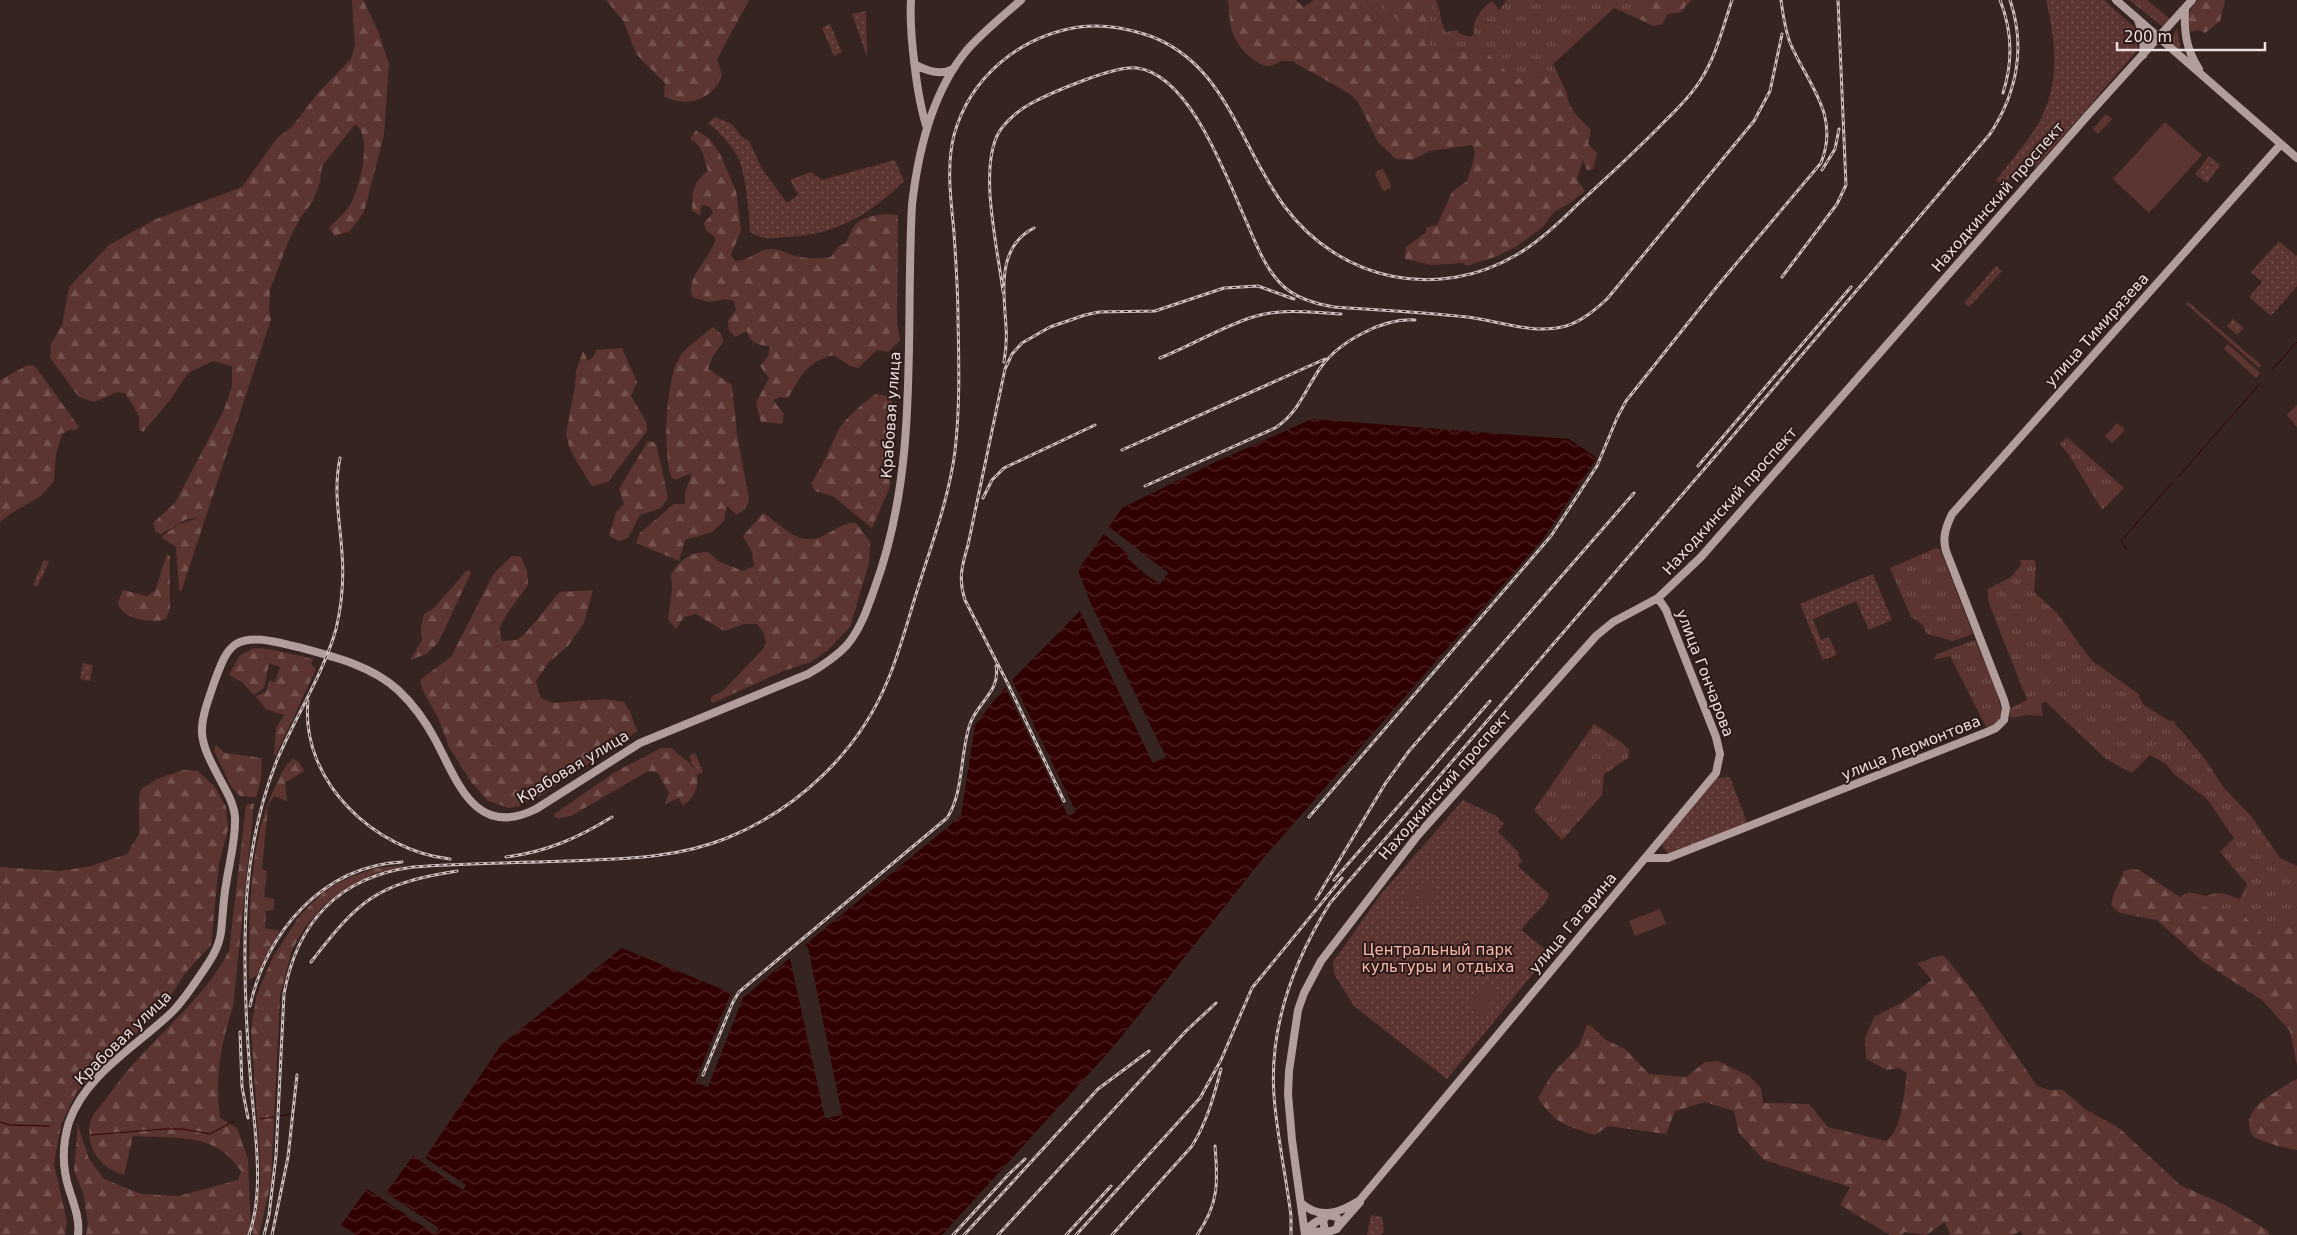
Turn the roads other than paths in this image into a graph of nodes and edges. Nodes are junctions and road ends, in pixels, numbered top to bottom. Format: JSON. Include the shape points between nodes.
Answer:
{"nodes":[{"id":1,"x":911,"y":0,"type":"edge"},
{"id":2,"x":1021,"y":0,"type":"edge"},
{"id":3,"x":2116,"y":0,"type":"edge"},
{"id":4,"x":2192,"y":0,"type":"edge"},
{"id":5,"x":2185,"y":8,"type":"junction"},
{"id":6,"x":2137,"y":19,"type":"junction"},
{"id":7,"x":2159,"y":38,"type":"junction"},
{"id":8,"x":2142,"y":56,"type":"junction"},
{"id":9,"x":916,"y":65,"type":"junction"},
{"id":10,"x":953,"y":69,"type":"junction"},
{"id":11,"x":2204,"y":77,"type":"junction"},
{"id":12,"x":928,"y":128,"type":"junction"},
{"id":13,"x":2281,"y":144,"type":"junction"},
{"id":14,"x":2297,"y":158,"type":"edge"},
{"id":15,"x":1944,"y":540,"type":"joint"},
{"id":16,"x":1658,"y":598,"type":"junction"},
{"id":17,"x":1720,"y":759,"type":"joint"},
{"id":18,"x":1646,"y":858,"type":"junction"},
{"id":19,"x":1366,"y":1194,"type":"junction"},
{"id":20,"x":1301,"y":1203,"type":"junction"},
{"id":21,"x":1328,"y":1215,"type":"junction"},
{"id":22,"x":1337,"y":1229,"type":"junction"},
{"id":23,"x":1328,"y":1232,"type":"junction"},
{"id":24,"x":1305,"y":1233,"type":"edge"},
{"id":25,"x":78,"y":1235,"type":"edge"}],
"edges":[{"from":1,"to":9,"type":"main road"},
{"from":2,"to":10,"type":"main road","name":"Крабовая улица","via":[[980,37]]},
{"from":3,"to":6,"type":"main road"},
{"from":4,"to":5,"type":"main road","name":"Находкинский проспект"},
{"from":5,"to":7,"type":"main road","name":"Находкинский проспект"},
{"from":5,"to":11,"type":"main road","via":[[2189,51]]},
{"from":6,"to":7,"type":"main road"},
{"from":6,"to":8,"type":"main road","via":[[2144,38]]},
{"from":7,"to":8,"type":"main road","name":"Находкинский проспект"},
{"from":7,"to":11,"type":"main road"},
{"from":8,"to":16,"type":"main road","name":"Находкинский проспект","via":[[1721,535]]},
{"from":9,"to":10,"type":"main road","via":[[941,73]]},
{"from":9,"to":12,"type":"main road"},
{"from":10,"to":12,"type":"main road","name":"Крабовая улица","via":[[940,93]]},
{"from":11,"to":13,"type":"main road"},
{"from":12,"to":25,"type":"main road","name":"Крабовая улица","via":[[912,204],[908,405],[900,486],[879,576],[863,618],[846,645],[823,666],[808,674],[651,737],[536,809],[505,818],[488,814],[462,792],[416,710],[380,676],[293,646],[253,640],[236,644],[219,670],[201,730],[203,746],[235,813],[220,940],[210,961],[174,1009],[92,1083],[74,1112],[65,1138],[63,1162],[76,1212]]},
{"from":13,"to":14,"type":"main road"},
{"from":13,"to":15,"type":"main road","name":"улица Тимирязева","via":[[1952,514]]},
{"from":15,"to":18,"type":"main road","name":"улица Лермонтова","via":[[2004,700],[2006,715],[2001,724],[1914,763],[1668,858]]},
{"from":16,"to":17,"type":"main road","name":"улица Гончарова","via":[[1666,610],[1716,737]]},
{"from":16,"to":20,"type":"main road","name":"Находкинский проспект","via":[[1613,622],[1596,636],[1418,835],[1321,961],[1298,1010],[1289,1071],[1292,1140]]},
{"from":17,"to":18,"type":"main road","name":"улица Гагарина","via":[[1716,772]]},
{"from":18,"to":19,"type":"main road","name":"улица Гагарина"},
{"from":19,"to":21,"type":"main road","name":"улица Гагарина","via":[[1354,1204]]},
{"from":19,"to":22,"type":"main road","name":"улица Гагарина"},
{"from":20,"to":21,"type":"main road","via":[[1312,1212]]},
{"from":20,"to":24,"type":"main road","name":"Находкинский проспект"},
{"from":21,"to":22,"type":"main road","via":[[1339,1221]]},
{"from":21,"to":23,"type":"main road","via":[[1322,1221]]},
{"from":21,"to":24,"type":"main road","name":"улица Гагарина","via":[[1311,1224]]},
{"from":22,"to":23,"type":"main road"},
{"from":23,"to":24,"type":"main road"}]}
